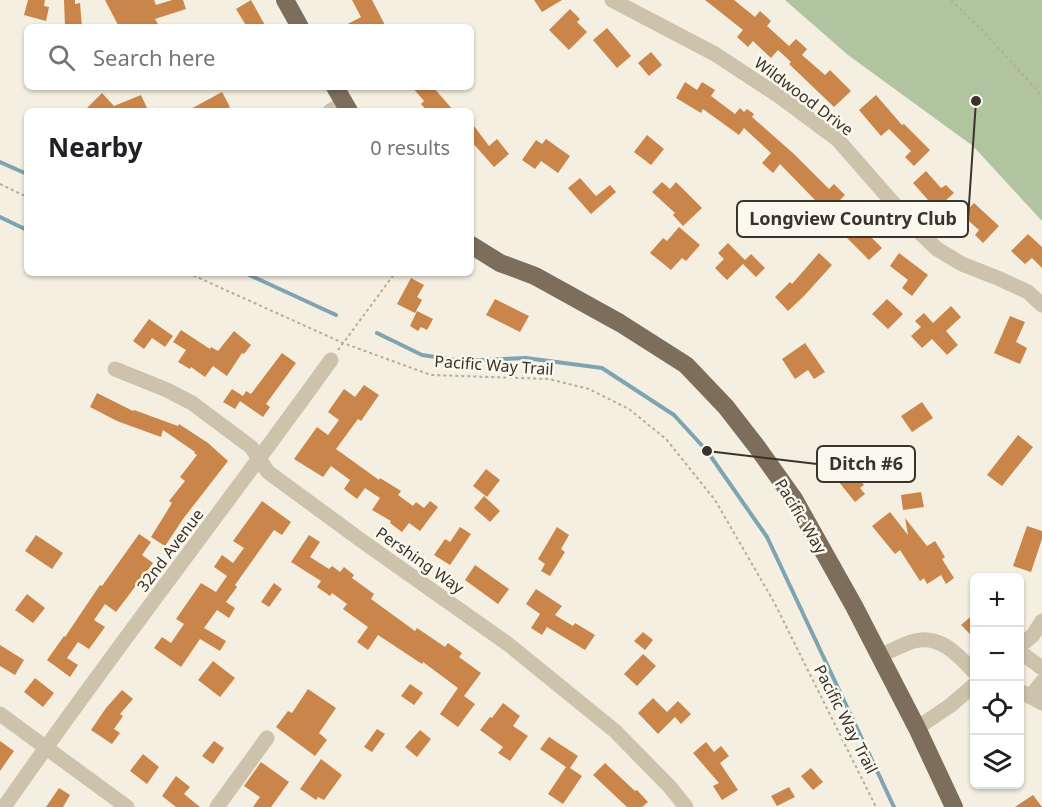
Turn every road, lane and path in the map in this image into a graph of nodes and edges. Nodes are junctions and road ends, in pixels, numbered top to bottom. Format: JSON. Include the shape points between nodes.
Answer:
{"nodes":[{"id":1,"x":285,"y":0,"type":"edge"},
{"id":2,"x":612,"y":0,"type":"edge"},
{"id":3,"x":951,"y":0,"type":"edge"},
{"id":4,"x":298,"y":24,"type":"edge"},
{"id":5,"x":1042,"y":96,"type":"edge"},
{"id":6,"x":0,"y":184,"type":"edge"},
{"id":7,"x":24,"y":196,"type":"edge"},
{"id":8,"x":474,"y":247,"type":"edge"},
{"id":9,"x":195,"y":276,"type":"edge"},
{"id":10,"x":393,"y":276,"type":"edge"},
{"id":11,"x":1042,"y":305,"type":"edge"},
{"id":12,"x":343,"y":343,"type":"junction"},
{"id":13,"x":331,"y":360,"type":"joint"},
{"id":14,"x":115,"y":369,"type":"dead end"},
{"id":15,"x":259,"y":461,"type":"junction"},
{"id":16,"x":1042,"y":621,"type":"edge"},
{"id":17,"x":1024,"y":643,"type":"edge"},
{"id":18,"x":1024,"y":655,"type":"edge"},
{"id":19,"x":880,"y":656,"type":"junction"},
{"id":20,"x":970,"y":667,"type":"edge"},
{"id":21,"x":1042,"y":668,"type":"edge"},
{"id":22,"x":1042,"y":682,"type":"edge"},
{"id":23,"x":970,"y":689,"type":"edge"},
{"id":24,"x":1031,"y":697,"type":"edge"},
{"id":25,"x":0,"y":714,"type":"edge"},
{"id":26,"x":917,"y":728,"type":"junction"},
{"id":27,"x":267,"y":738,"type":"dead end"},
{"id":28,"x":45,"y":748,"type":"junction"},
{"id":29,"x":4,"y":807,"type":"edge"},
{"id":30,"x":127,"y":807,"type":"edge"},
{"id":31,"x":217,"y":807,"type":"edge"},
{"id":32,"x":686,"y":807,"type":"edge"},
{"id":33,"x":876,"y":807,"type":"edge"},
{"id":34,"x":954,"y":807,"type":"edge"}],
"edges":[{"from":1,"to":4,"type":"main road"},
{"from":2,"to":11,"type":"street","name":"Wildwood Drive","via":[[715,54],[779,96],[838,140],[937,249],[1028,292]]},
{"from":3,"to":5,"type":"path"},
{"from":6,"to":7,"type":"path"},
{"from":8,"to":19,"type":"main road","name":"Pacific Way","via":[[620,323],[686,366],[726,407],[794,499]]},
{"from":9,"to":12,"type":"path","name":"Pacific Way Trail"},
{"from":10,"to":12,"type":"path"},
{"from":12,"to":13,"type":"path"},
{"from":12,"to":33,"type":"path","name":"Pacific Way Trail","via":[[431,375],[549,379],[589,389],[629,410],[666,440],[715,500],[774,602]]},
{"from":13,"to":15,"type":"street","name":"32nd Avenue"},
{"from":14,"to":15,"type":"street","name":"Pershing Way","via":[[192,403],[251,447]]},
{"from":15,"to":28,"type":"street","name":"32nd Avenue"},
{"from":15,"to":32,"type":"street","name":"Pershing Way","via":[[267,472],[305,500],[508,644],[615,731]]},
{"from":16,"to":17,"type":"street"},
{"from":18,"to":21,"type":"street"},
{"from":19,"to":20,"type":"street","via":[[926,639],[940,642]]},
{"from":19,"to":26,"type":"main road","name":"Pacific Way"},
{"from":22,"to":24,"type":"street"},
{"from":23,"to":26,"type":"street"},
{"from":25,"to":28,"type":"street"},
{"from":26,"to":34,"type":"main road","name":"Pacific Way"},
{"from":27,"to":31,"type":"street"},
{"from":28,"to":29,"type":"street","name":"32nd Avenue"},
{"from":28,"to":30,"type":"street"}]}
